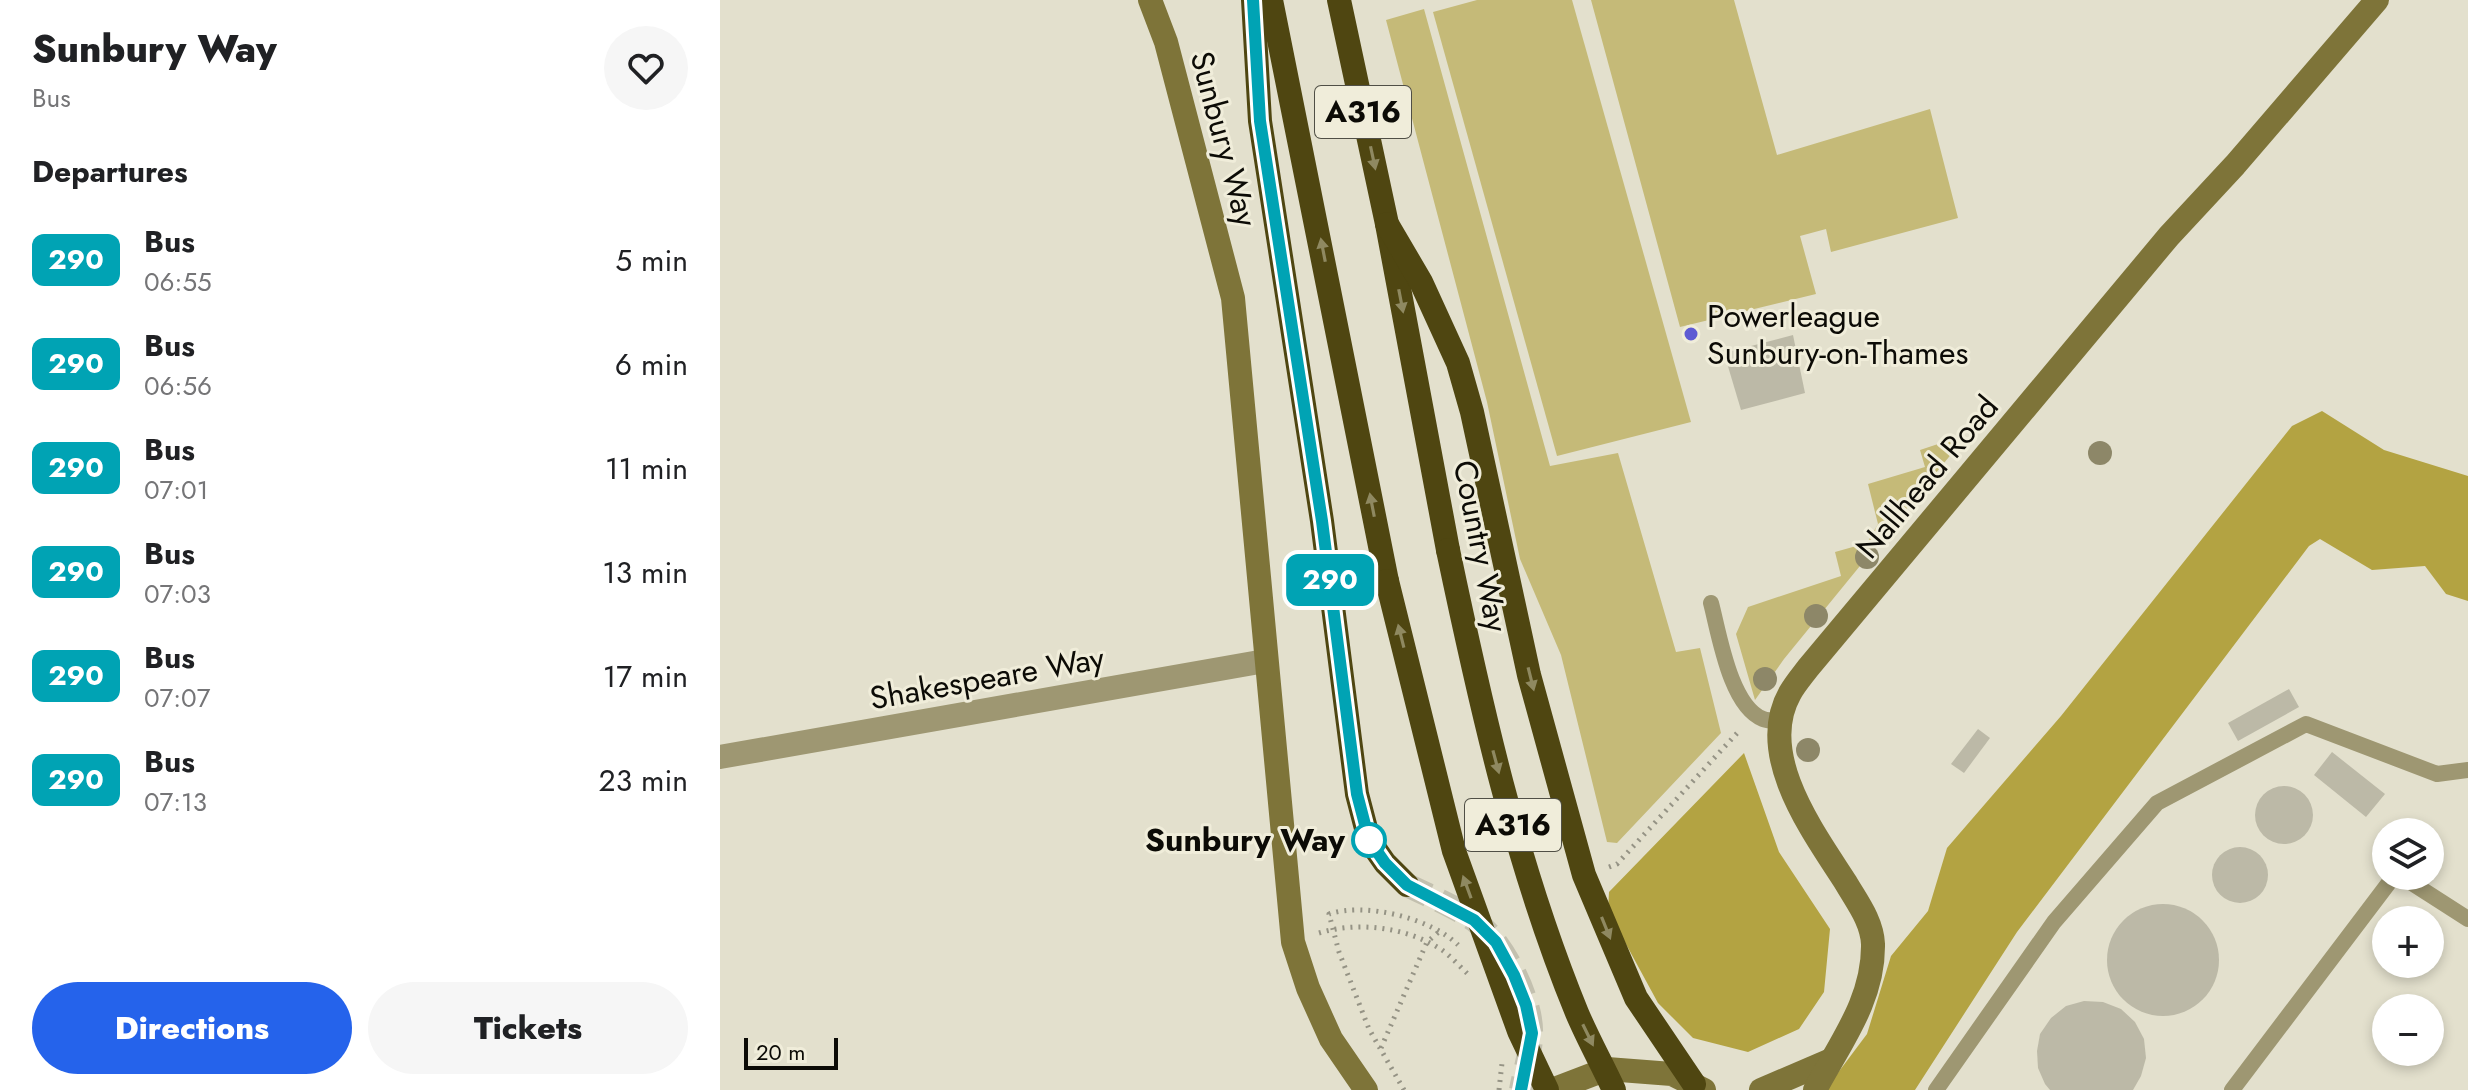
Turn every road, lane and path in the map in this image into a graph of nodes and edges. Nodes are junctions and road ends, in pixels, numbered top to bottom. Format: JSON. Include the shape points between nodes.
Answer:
{"nodes":[{"id":1,"x":1150,"y":0,"type":"edge"},
{"id":2,"x":1253,"y":0,"type":"edge"},
{"id":3,"x":1271,"y":0,"type":"edge"},
{"id":4,"x":1339,"y":0,"type":"edge"},
{"id":5,"x":2377,"y":0,"type":"edge"},
{"id":6,"x":1387,"y":224,"type":"junction"},
{"id":7,"x":1711,"y":603,"type":"dead end"},
{"id":8,"x":1265,"y":661,"type":"junction"},
{"id":9,"x":1772,"y":720,"type":"junction"},
{"id":10,"x":720,"y":757,"type":"edge"},
{"id":11,"x":2468,"y":770,"type":"edge"},
{"id":12,"x":1617,"y":864,"type":"dead end"},
{"id":13,"x":1407,"y":885,"type":"tunnel mouth"},
{"id":14,"x":2383,"y":890,"type":"edge"},
{"id":15,"x":2423,"y":890,"type":"edge"},
{"id":16,"x":2468,"y":919,"type":"edge"},
{"id":17,"x":1333,"y":929,"type":"junction"},
{"id":18,"x":1440,"y":931,"type":"junction"},
{"id":19,"x":1319,"y":933,"type":"dead end"},
{"id":20,"x":1427,"y":942,"type":"junction"},
{"id":21,"x":1463,"y":950,"type":"dead end"},
{"id":22,"x":1473,"y":970,"type":"dead end"},
{"id":23,"x":1475,"y":981,"type":"dead end"},
{"id":24,"x":1381,"y":1048,"type":"junction"},
{"id":25,"x":1831,"y":1060,"type":"junction"},
{"id":26,"x":1699,"y":1087,"type":"edge"},
{"id":27,"x":1366,"y":1090,"type":"edge"},
{"id":28,"x":1404,"y":1090,"type":"edge"},
{"id":29,"x":1549,"y":1090,"type":"edge"},
{"id":30,"x":1614,"y":1090,"type":"edge"},
{"id":31,"x":1761,"y":1090,"type":"edge"},
{"id":32,"x":1815,"y":1090,"type":"edge"},
{"id":33,"x":1936,"y":1090,"type":"edge"},
{"id":34,"x":2232,"y":1090,"type":"edge"}],
"edges":[{"from":1,"to":8,"type":"street","name":"Sunbury Way","via":[[1166,42],[1233,298]]},
{"from":2,"to":13,"type":"highway","via":[[1260,121],[1320,506],[1357,794],[1369,840]]},
{"from":29,"to":3,"type":"highway","number":"A316","one_way":true,"bridge":true,"via":[[1519,1031],[1454,851],[1387,581]]},
{"from":4,"to":6,"type":"highway","name":"Country Way","number":"A316","one_way":true},
{"from":5,"to":9,"type":"street","name":"Nallhead Road","via":[[2169,236],[1808,668]]},
{"from":6,"to":26,"type":"highway","one_way":true,"via":[[1458,363],[1529,675],[1584,875],[1636,998]]},
{"from":6,"to":30,"type":"highway","name":"Country Way","number":"A316","one_way":true,"bridge":true,"via":[[1482,709],[1524,865],[1578,1014]]},
{"from":7,"to":9,"type":"lane","via":[[1733,683],[1747,705]]},
{"from":8,"to":10,"type":"street","name":"Shakespeare Way"},
{"from":8,"to":27,"type":"street","name":"Sunbury Way","via":[[1293,942],[1331,1039]]},
{"from":9,"to":12,"type":"path","via":[[1736,733]]},
{"from":9,"to":25,"type":"street","name":"Nallhead Road","via":[[1801,812],[1865,915],[1873,941],[1871,972],[1858,1017]]},
{"from":11,"to":33,"type":"lane","via":[[2437,774],[2306,724],[2157,803],[2054,922]]},
{"from":14,"to":34,"type":"lane"},
{"from":15,"to":16,"type":"lane"},
{"from":17,"to":18,"type":"path","via":[[1329,914],[1345,909],[1403,917]]},
{"from":17,"to":19,"type":"path"},
{"from":17,"to":20,"type":"path","via":[[1384,929]]},
{"from":17,"to":24,"type":"path","via":[[1369,1029]]},
{"from":18,"to":20,"type":"path"},
{"from":18,"to":21,"type":"path"},
{"from":20,"to":24,"type":"path"},
{"from":22,"to":23,"type":"path"},
{"from":24,"to":28,"type":"path"},
{"from":25,"to":31,"type":"street"},
{"from":25,"to":32,"type":"street","name":"Nallhead Road"},
{"from":26,"to":29,"type":"street","via":[[1672,1074],[1607,1069]]}]}
